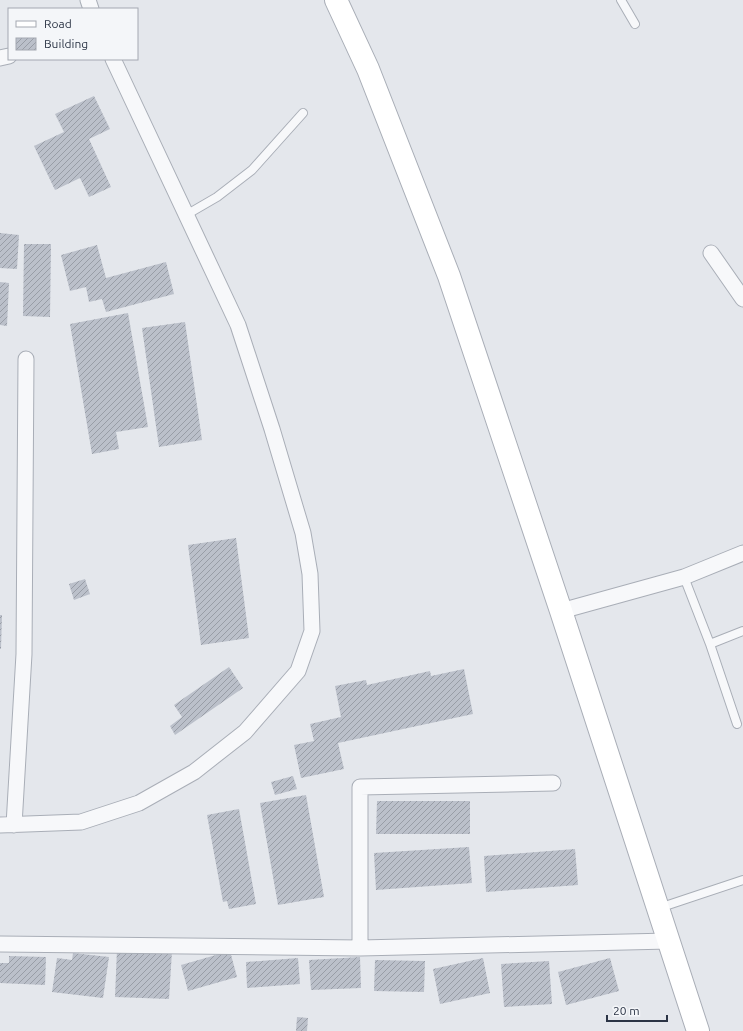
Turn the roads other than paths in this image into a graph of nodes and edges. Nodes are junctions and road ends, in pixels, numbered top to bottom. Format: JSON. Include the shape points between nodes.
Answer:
{"nodes":[{"id":1,"x":336,"y":0,"type":"edge"},
{"id":2,"x":621,"y":0,"type":"edge"},
{"id":3,"x":635,"y":24,"type":"dead end"},
{"id":4,"x":113,"y":60,"type":"edge"},
{"id":5,"x":303,"y":113,"type":"dead end"},
{"id":6,"x":186,"y":215,"type":"junction"},
{"id":7,"x":711,"y":253,"type":"dead end"},
{"id":8,"x":743,"y":299,"type":"edge"},
{"id":9,"x":26,"y":359,"type":"dead end"},
{"id":10,"x":743,"y":553,"type":"edge"},
{"id":11,"x":684,"y":577,"type":"junction"},
{"id":12,"x":561,"y":611,"type":"junction"},
{"id":13,"x":743,"y":632,"type":"edge"},
{"id":14,"x":710,"y":644,"type":"junction"},
{"id":15,"x":737,"y":724,"type":"dead end"},
{"id":16,"x":554,"y":783,"type":"dead end"},
{"id":17,"x":7,"y":825,"type":"edge"},
{"id":18,"x":743,"y":880,"type":"edge"},
{"id":19,"x":659,"y":908,"type":"junction"},
{"id":20,"x":669,"y":941,"type":"junction"},
{"id":21,"x":0,"y":944,"type":"edge"},
{"id":22,"x":360,"y":948,"type":"junction"},
{"id":23,"x":698,"y":1031,"type":"edge"}],
"edges":[{"from":1,"to":12,"type":"street","via":[[368,69],[448,276]]},
{"from":2,"to":3,"type":"lane"},
{"from":4,"to":6,"type":"street"},
{"from":5,"to":6,"type":"lane","via":[[252,170],[217,197]]},
{"from":6,"to":17,"type":"street","via":[[238,325],[272,429],[303,533],[310,574],[312,630],[298,671],[245,732],[194,772],[139,803],[81,822]]},
{"from":7,"to":8,"type":"street"},
{"from":9,"to":17,"type":"street","via":[[24,654]]},
{"from":10,"to":11,"type":"street"},
{"from":11,"to":12,"type":"street"},
{"from":11,"to":14,"type":"lane"},
{"from":12,"to":19,"type":"street"},
{"from":13,"to":14,"type":"lane"},
{"from":14,"to":15,"type":"lane"},
{"from":16,"to":22,"type":"street","via":[[360,787]]},
{"from":18,"to":19,"type":"lane"},
{"from":19,"to":20,"type":"street"},
{"from":20,"to":22,"type":"street"},
{"from":20,"to":23,"type":"street"},
{"from":21,"to":22,"type":"street"}]}
